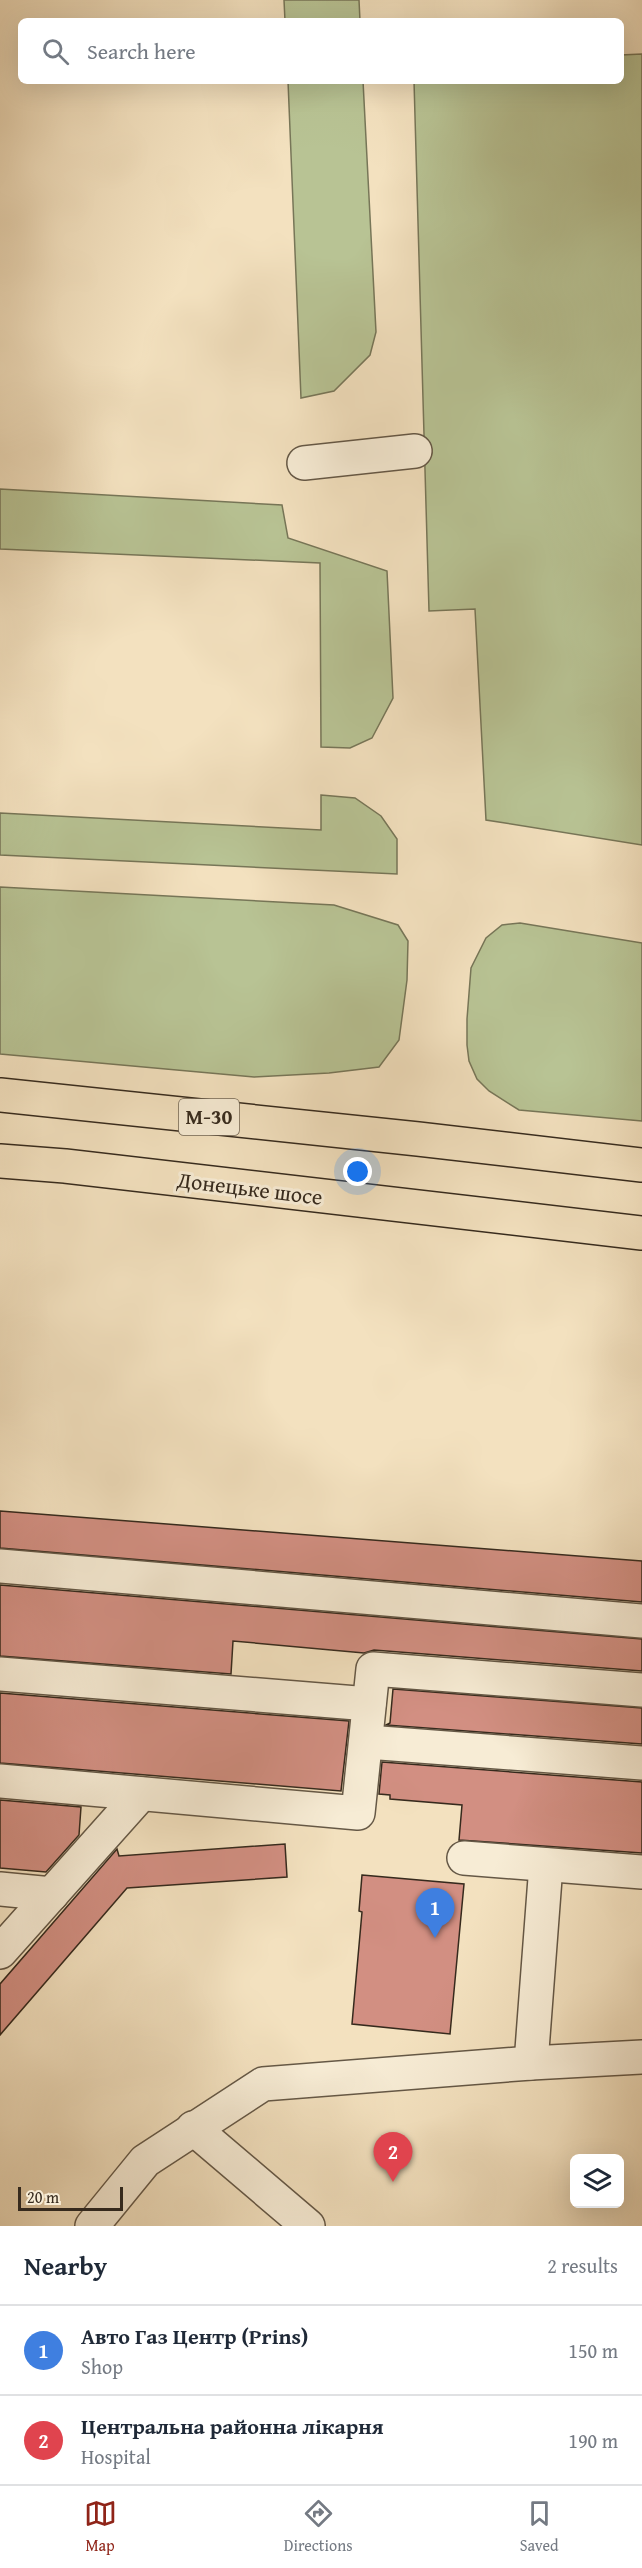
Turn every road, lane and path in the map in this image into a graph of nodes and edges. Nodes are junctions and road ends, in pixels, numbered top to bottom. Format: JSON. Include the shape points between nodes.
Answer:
{"nodes":[{"id":1,"x":415,"y":451,"type":"dead end"},
{"id":2,"x":304,"y":463,"type":"dead end"},
{"id":3,"x":0,"y":1095,"type":"edge"},
{"id":4,"x":0,"y":1161,"type":"edge"},
{"id":5,"x":642,"y":1165,"type":"edge"},
{"id":6,"x":642,"y":1233,"type":"edge"},
{"id":7,"x":0,"y":1566,"type":"edge"},
{"id":8,"x":642,"y":1621,"type":"edge"},
{"id":9,"x":0,"y":1674,"type":"edge"},
{"id":10,"x":642,"y":1690,"type":"edge"},
{"id":11,"x":369,"y":1704,"type":"junction"},
{"id":12,"x":367,"y":1742,"type":"junction"},
{"id":13,"x":642,"y":1763,"type":"edge"},
{"id":14,"x":0,"y":1781,"type":"edge"},
{"id":15,"x":141,"y":1794,"type":"junction"},
{"id":16,"x":464,"y":1858,"type":"dead end"},
{"id":17,"x":546,"y":1865,"type":"junction"},
{"id":18,"x":642,"y":1872,"type":"edge"},
{"id":19,"x":0,"y":1889,"type":"edge"},
{"id":20,"x":52,"y":1894,"type":"junction"},
{"id":21,"x":0,"y":1952,"type":"edge"},
{"id":22,"x":642,"y":2057,"type":"edge"},
{"id":23,"x":531,"y":2063,"type":"junction"},
{"id":24,"x":194,"y":2128,"type":"junction"},
{"id":25,"x":92,"y":2226,"type":"edge"},
{"id":26,"x":308,"y":2226,"type":"edge"}],
"edges":[{"from":1,"to":2,"type":"street"},
{"from":3,"to":5,"type":"highway","number":"М-30"},
{"from":4,"to":6,"type":"highway","name":"Донецьке шосе"},
{"from":7,"to":8,"type":"street"},
{"from":9,"to":11,"type":"street"},
{"from":10,"to":11,"type":"street","via":[[373,1669]]},
{"from":11,"to":12,"type":"street"},
{"from":12,"to":13,"type":"street"},
{"from":12,"to":15,"type":"street","via":[[358,1813]]},
{"from":14,"to":15,"type":"street"},
{"from":15,"to":20,"type":"street"},
{"from":16,"to":17,"type":"street"},
{"from":17,"to":18,"type":"street"},
{"from":17,"to":23,"type":"street"},
{"from":19,"to":20,"type":"street"},
{"from":20,"to":21,"type":"street"},
{"from":22,"to":23,"type":"street"},
{"from":23,"to":24,"type":"street","via":[[263,2084]]},
{"from":24,"to":25,"type":"street","via":[[145,2160]]},
{"from":24,"to":26,"type":"street"}]}
